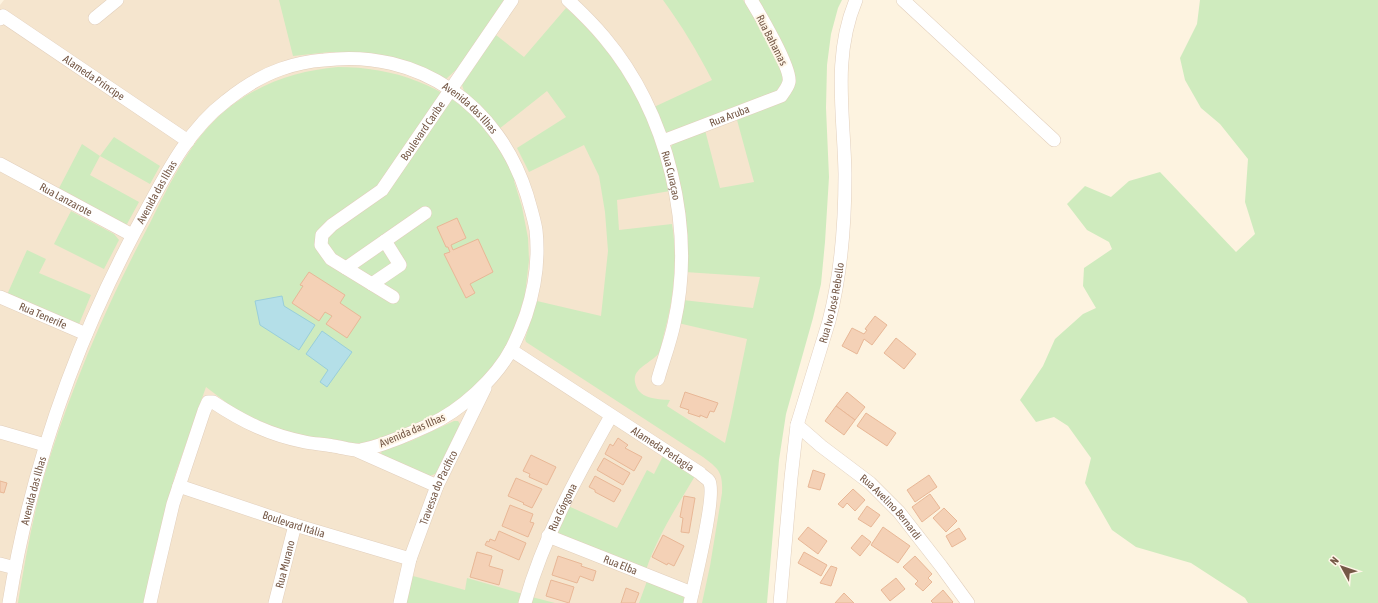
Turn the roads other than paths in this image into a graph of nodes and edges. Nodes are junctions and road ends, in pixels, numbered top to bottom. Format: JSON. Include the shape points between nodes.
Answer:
{"nodes":[{"id":1,"x":117,"y":0,"type":"edge"},
{"id":2,"x":512,"y":0,"type":"edge"},
{"id":3,"x":568,"y":0,"type":"edge"},
{"id":4,"x":751,"y":0,"type":"edge"},
{"id":5,"x":856,"y":0,"type":"edge"},
{"id":6,"x":903,"y":0,"type":"edge"},
{"id":7,"x":95,"y":18,"type":"dead end"},
{"id":8,"x":0,"y":19,"type":"edge"},
{"id":9,"x":789,"y":82,"type":"joint"},
{"id":10,"x":452,"y":89,"type":"junction"},
{"id":11,"x":1054,"y":140,"type":"dead end"},
{"id":12,"x":188,"y":141,"type":"junction"},
{"id":13,"x":663,"y":141,"type":"junction"},
{"id":14,"x":0,"y":164,"type":"edge"},
{"id":15,"x":425,"y":213,"type":"dead end"},
{"id":16,"x":132,"y":235,"type":"junction"},
{"id":17,"x":385,"y":241,"type":"junction"},
{"id":18,"x":346,"y":268,"type":"junction"},
{"id":19,"x":372,"y":284,"type":"junction"},
{"id":20,"x":0,"y":297,"type":"edge"},
{"id":21,"x":393,"y":297,"type":"dead end"},
{"id":22,"x":86,"y":334,"type":"junction"},
{"id":23,"x":511,"y":350,"type":"junction"},
{"id":24,"x":491,"y":378,"type":"junction"},
{"id":25,"x":658,"y":380,"type":"dead end"},
{"id":26,"x":611,"y":416,"type":"junction"},
{"id":27,"x":797,"y":425,"type":"junction"},
{"id":28,"x":0,"y":432,"type":"edge"},
{"id":29,"x":45,"y":445,"type":"junction"},
{"id":30,"x":358,"y":451,"type":"junction"},
{"id":31,"x":179,"y":486,"type":"junction"},
{"id":32,"x":437,"y":486,"type":"junction"},
{"id":33,"x":295,"y":525,"type":"junction"},
{"id":34,"x":548,"y":536,"type":"junction"},
{"id":35,"x":410,"y":559,"type":"junction"},
{"id":36,"x":0,"y":564,"type":"edge"},
{"id":37,"x":15,"y":568,"type":"junction"},
{"id":38,"x":691,"y":598,"type":"edge"},
{"id":39,"x":9,"y":603,"type":"edge"},
{"id":40,"x":150,"y":603,"type":"edge"},
{"id":41,"x":275,"y":603,"type":"edge"},
{"id":42,"x":400,"y":603,"type":"edge"},
{"id":43,"x":525,"y":603,"type":"edge"},
{"id":44,"x":780,"y":603,"type":"edge"},
{"id":45,"x":968,"y":603,"type":"edge"}],
"edges":[{"from":1,"to":7,"type":"street"},
{"from":2,"to":10,"type":"street","name":"Boulevard Caribe"},
{"from":3,"to":13,"type":"street","name":"Rua Curaçao","via":[[605,38],[625,66],[645,99]]},
{"from":4,"to":9,"type":"street","name":"Rua Bahamas","via":[[787,69]]},
{"from":5,"to":27,"type":"street","name":"Rua Ivo José Rebello","via":[[847,25],[841,56],[845,197],[836,288],[829,322]]},
{"from":6,"to":11,"type":"street"},
{"from":8,"to":12,"type":"street","name":"Alameda Príncipe","via":[[3,16]]},
{"from":9,"to":13,"type":"street","name":"Rua Aruba","via":[[781,96]]},
{"from":10,"to":12,"type":"street","name":"Avenida das Ilhas","via":[[423,74],[385,61],[347,58],[298,64],[271,73],[233,96],[207,117]]},
{"from":10,"to":18,"type":"street","name":"Boulevard Caribe","via":[[382,190],[322,235],[321,245],[331,259]]},
{"from":10,"to":23,"type":"street","name":"Avenida das Ilhas","via":[[497,135],[522,179],[532,211],[536,230],[535,275],[529,304]]},
{"from":12,"to":16,"type":"street","name":"Avenida das Ilhas"},
{"from":13,"to":25,"type":"street","name":"Rua Curaçao","via":[[675,187],[682,244],[674,323]]},
{"from":14,"to":16,"type":"street","name":"Rua Lanzarote"},
{"from":15,"to":17,"type":"street"},
{"from":16,"to":22,"type":"street","name":"Avenida das Ilhas"},
{"from":17,"to":18,"type":"street"},
{"from":17,"to":19,"type":"street","via":[[400,265]]},
{"from":18,"to":19,"type":"street"},
{"from":19,"to":21,"type":"street"},
{"from":20,"to":22,"type":"street","name":"Rua Tenerife"},
{"from":22,"to":29,"type":"street","name":"Avenida das Ilhas"},
{"from":23,"to":24,"type":"street","name":"Avenida das Ilhas"},
{"from":23,"to":26,"type":"street","name":"Alameda Perlagia"},
{"from":24,"to":30,"type":"street","name":"Avenida das Ilhas","via":[[466,402],[437,422]]},
{"from":24,"to":32,"type":"street","name":"Travessa do Pacífico"},
{"from":26,"to":34,"type":"street","name":"Rua Górgona","via":[[575,480]]},
{"from":26,"to":38,"type":"street","name":"Alameda Perlagia","via":[[709,481],[712,491]]},
{"from":27,"to":44,"type":"street","name":"Rua Ivo José Rebello"},
{"from":27,"to":45,"type":"street","name":"Rua Avelino Bernardi","via":[[870,483],[899,512]]},
{"from":28,"to":29,"type":"street"},
{"from":29,"to":37,"type":"street","name":"Avenida das Ilhas"},
{"from":30,"to":31,"type":"street","name":"Avenida das Ilhas","via":[[310,444],[284,437],[250,424],[213,402],[208,402]]},
{"from":30,"to":32,"type":"street"},
{"from":31,"to":33,"type":"street","name":"Boulevard Itália"},
{"from":31,"to":40,"type":"street","name":"Avenida das Ilhas"},
{"from":32,"to":35,"type":"street","name":"Travessa do Pacífico"},
{"from":33,"to":35,"type":"street","name":"Boulevard Itália"},
{"from":33,"to":41,"type":"street","name":"Rua Murano"},
{"from":34,"to":38,"type":"street","name":"Rua Elba"},
{"from":34,"to":43,"type":"street","name":"Rua Górgona"},
{"from":35,"to":42,"type":"street","name":"Travessa do Pacífico"},
{"from":36,"to":37,"type":"street"},
{"from":37,"to":39,"type":"street","name":"Avenida das Ilhas"}]}
